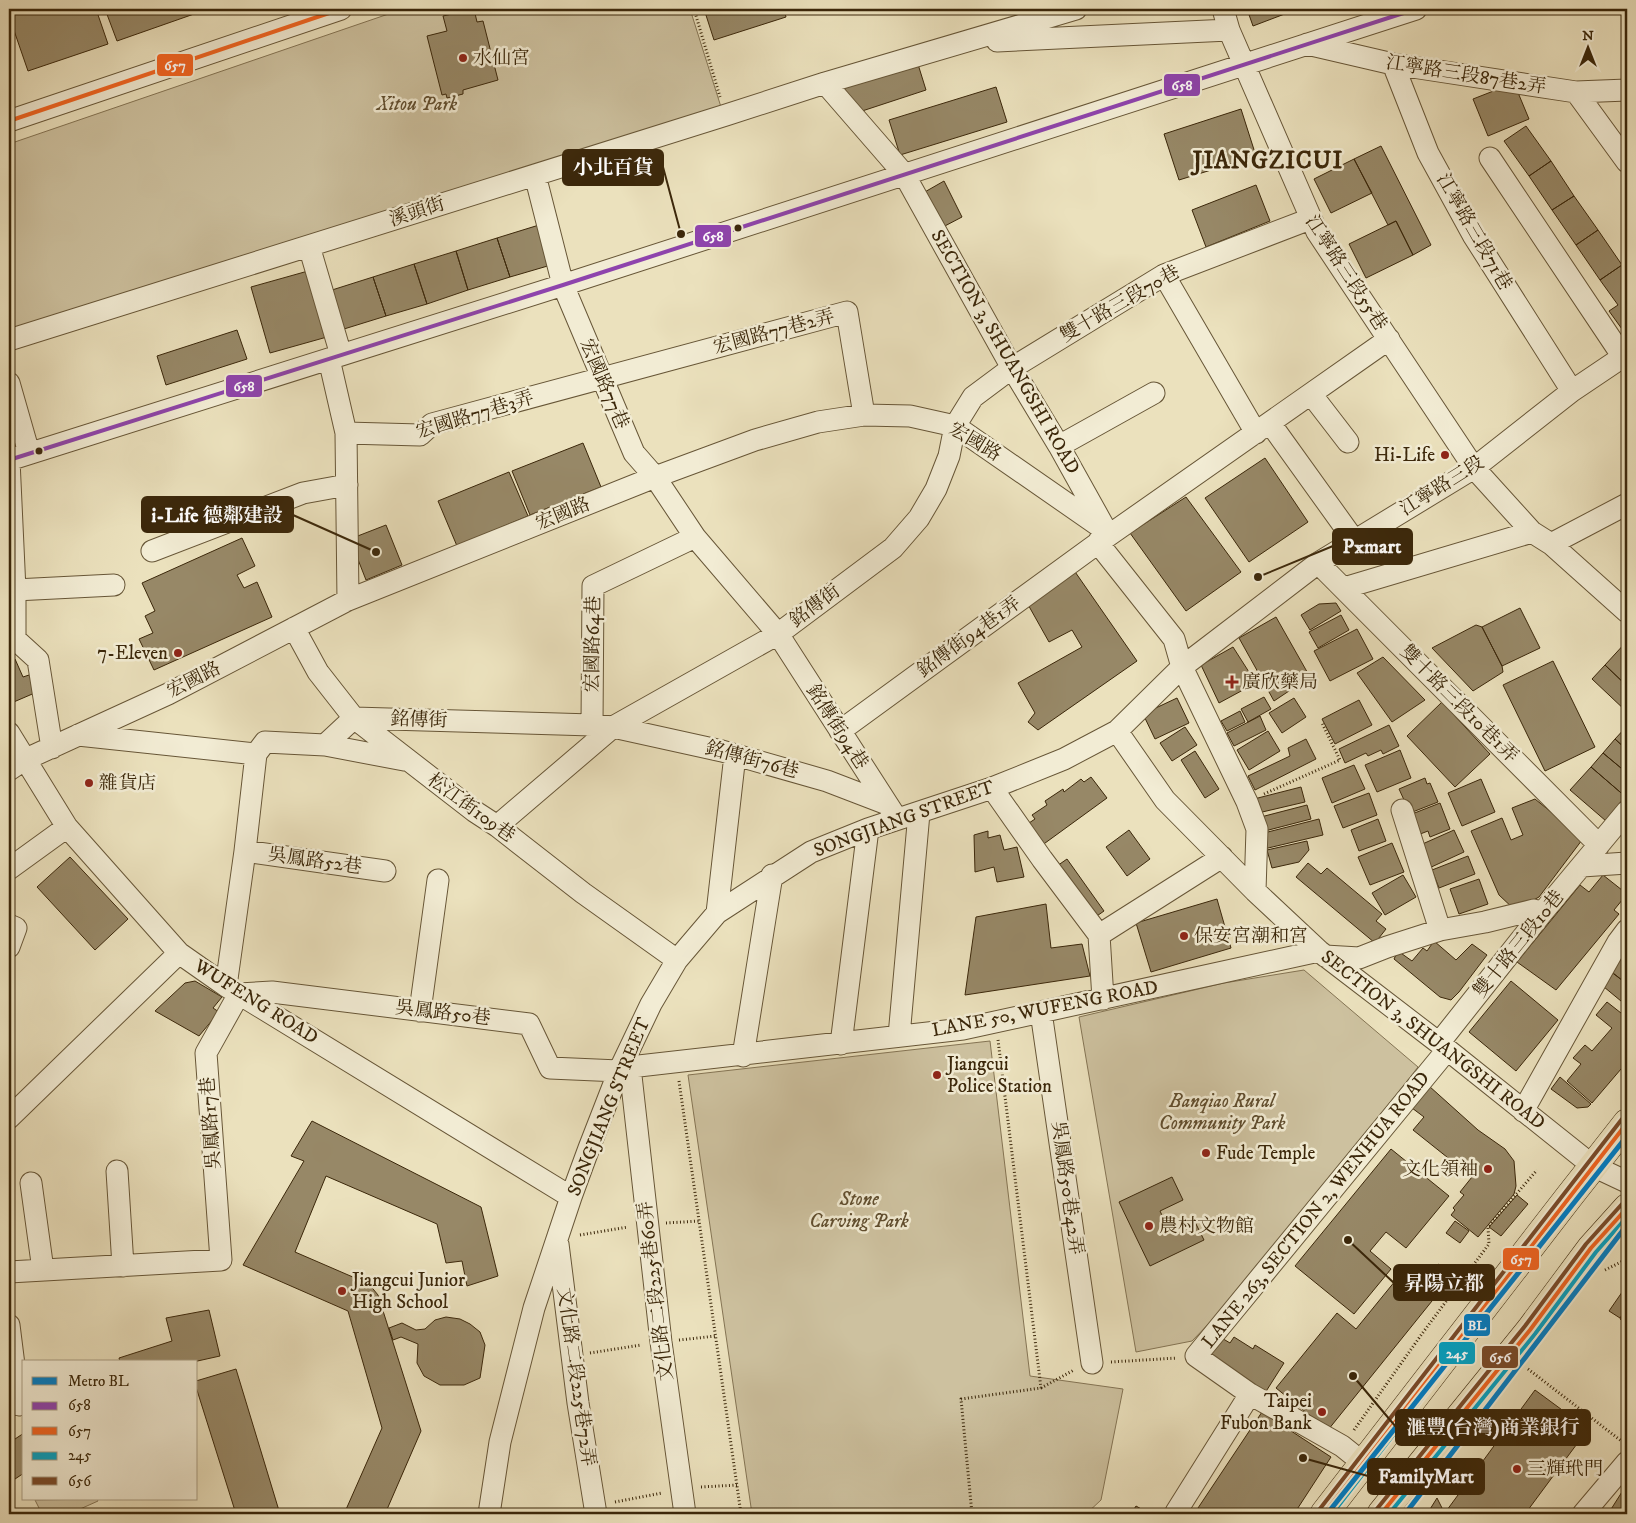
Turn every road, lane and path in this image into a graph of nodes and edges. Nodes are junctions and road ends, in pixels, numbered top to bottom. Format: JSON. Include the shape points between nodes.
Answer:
{"nodes":[{"id":1,"x":341,"y":9,"type":"edge"},
{"id":2,"x":694,"y":9,"type":"edge"},
{"id":3,"x":1076,"y":9,"type":"edge"},
{"id":4,"x":1223,"y":9,"type":"edge"},
{"id":5,"x":1416,"y":9,"type":"edge"},
{"id":6,"x":1229,"y":30,"type":"junction"},
{"id":7,"x":966,"y":42,"type":"junction"},
{"id":8,"x":1306,"y":44,"type":"junction"},
{"id":9,"x":1244,"y":64,"type":"junction"},
{"id":10,"x":1393,"y":64,"type":"junction"},
{"id":11,"x":824,"y":83,"type":"junction"},
{"id":12,"x":1627,"y":90,"type":"edge"},
{"id":13,"x":1576,"y":92,"type":"junction"},
{"id":14,"x":726,"y":115,"type":"junction"},
{"id":15,"x":9,"y":121,"type":"edge"},
{"id":16,"x":1490,"y":158,"type":"dead end"},
{"id":17,"x":1627,"y":162,"type":"edge"},
{"id":18,"x":904,"y":174,"type":"junction"},
{"id":19,"x":535,"y":175,"type":"junction"},
{"id":20,"x":1310,"y":219,"type":"junction"},
{"id":21,"x":309,"y":246,"type":"junction"},
{"id":22,"x":1164,"y":275,"type":"junction"},
{"id":23,"x":563,"y":285,"type":"junction"},
{"id":24,"x":1389,"y":339,"type":"junction"},
{"id":25,"x":9,"y":340,"type":"edge"},
{"id":26,"x":1625,"y":355,"type":"edge"},
{"id":27,"x":335,"y":357,"type":"junction"},
{"id":28,"x":1012,"y":368,"type":"junction"},
{"id":29,"x":602,"y":379,"type":"junction"},
{"id":30,"x":9,"y":384,"type":"edge"},
{"id":31,"x":1572,"y":391,"type":"junction"},
{"id":32,"x":1154,"y":393,"type":"dead end"},
{"id":33,"x":1311,"y":394,"type":"junction"},
{"id":34,"x":864,"y":414,"type":"junction"},
{"id":35,"x":955,"y":426,"type":"junction"},
{"id":36,"x":1263,"y":428,"type":"junction"},
{"id":37,"x":346,"y":433,"type":"junction"},
{"id":38,"x":1348,"y":442,"type":"dead end"},
{"id":39,"x":1059,"y":446,"type":"junction"},
{"id":40,"x":29,"y":454,"type":"junction"},
{"id":41,"x":9,"y":460,"type":"edge"},
{"id":42,"x":1474,"y":468,"type":"junction"},
{"id":43,"x":654,"y":477,"type":"junction"},
{"id":44,"x":347,"y":484,"type":"junction"},
{"id":45,"x":1627,"y":504,"type":"edge"},
{"id":46,"x":1532,"y":532,"type":"junction"},
{"id":47,"x":1102,"y":536,"type":"junction"},
{"id":48,"x":695,"y":537,"type":"junction"},
{"id":49,"x":1354,"y":540,"type":"junction"},
{"id":50,"x":1551,"y":544,"type":"junction"},
{"id":51,"x":152,"y":551,"type":"dead end"},
{"id":52,"x":1318,"y":564,"type":"junction"},
{"id":53,"x":114,"y":585,"type":"dead end"},
{"id":54,"x":1344,"y":588,"type":"junction"},
{"id":55,"x":16,"y":590,"type":"junction"},
{"id":56,"x":348,"y":600,"type":"junction"},
{"id":57,"x":1627,"y":612,"type":"edge"},
{"id":58,"x":294,"y":628,"type":"junction"},
{"id":59,"x":778,"y":634,"type":"junction"},
{"id":60,"x":1182,"y":667,"type":"junction"},
{"id":61,"x":354,"y":718,"type":"junction"},
{"id":62,"x":1322,"y":723,"type":"dead end"},
{"id":63,"x":592,"y":725,"type":"junction"},
{"id":64,"x":613,"y":727,"type":"junction"},
{"id":65,"x":840,"y":730,"type":"junction"},
{"id":66,"x":1117,"y":730,"type":"junction"},
{"id":67,"x":9,"y":733,"type":"edge"},
{"id":68,"x":78,"y":735,"type":"junction"},
{"id":69,"x":325,"y":745,"type":"junction"},
{"id":70,"x":52,"y":748,"type":"junction"},
{"id":71,"x":256,"y":754,"type":"junction"},
{"id":72,"x":735,"y":755,"type":"junction"},
{"id":73,"x":408,"y":761,"type":"junction"},
{"id":74,"x":17,"y":765,"type":"edge"},
{"id":75,"x":992,"y":788,"type":"junction"},
{"id":76,"x":1247,"y":802,"type":"junction"},
{"id":77,"x":1402,"y":810,"type":"dead end"},
{"id":78,"x":1627,"y":811,"type":"edge"},
{"id":79,"x":892,"y":812,"type":"junction"},
{"id":80,"x":919,"y":813,"type":"junction"},
{"id":81,"x":497,"y":826,"type":"junction"},
{"id":82,"x":67,"y":827,"type":"junction"},
{"id":83,"x":868,"y":829,"type":"junction"},
{"id":84,"x":1599,"y":846,"type":"junction"},
{"id":85,"x":245,"y":851,"type":"junction"},
{"id":86,"x":1222,"y":857,"type":"junction"},
{"id":87,"x":1627,"y":863,"type":"edge"},
{"id":88,"x":1582,"y":866,"type":"junction"},
{"id":89,"x":9,"y":869,"type":"edge"},
{"id":90,"x":385,"y":871,"type":"dead end"},
{"id":91,"x":772,"y":875,"type":"junction"},
{"id":92,"x":438,"y":880,"type":"dead end"},
{"id":93,"x":1255,"y":891,"type":"junction"},
{"id":94,"x":717,"y":912,"type":"junction"},
{"id":95,"x":1542,"y":913,"type":"junction"},
{"id":96,"x":9,"y":925,"type":"edge"},
{"id":97,"x":1440,"y":930,"type":"junction"},
{"id":98,"x":1627,"y":930,"type":"edge"},
{"id":99,"x":1099,"y":935,"type":"junction"},
{"id":100,"x":9,"y":946,"type":"edge"},
{"id":101,"x":179,"y":953,"type":"junction"},
{"id":102,"x":1322,"y":954,"type":"junction"},
{"id":103,"x":677,"y":960,"type":"junction"},
{"id":104,"x":232,"y":990,"type":"junction"},
{"id":105,"x":1103,"y":999,"type":"junction"},
{"id":106,"x":420,"y":1011,"type":"junction"},
{"id":107,"x":1042,"y":1012,"type":"junction"},
{"id":108,"x":996,"y":1022,"type":"junction"},
{"id":109,"x":899,"y":1036,"type":"junction"},
{"id":110,"x":841,"y":1044,"type":"junction"},
{"id":111,"x":1443,"y":1047,"type":"junction"},
{"id":112,"x":743,"y":1056,"type":"junction"},
{"id":113,"x":676,"y":1063,"type":"junction"},
{"id":114,"x":625,"y":1069,"type":"junction"},
{"id":115,"x":1524,"y":1111,"type":"junction"},
{"id":116,"x":9,"y":1118,"type":"edge"},
{"id":117,"x":1627,"y":1123,"type":"edge"},
{"id":118,"x":1593,"y":1166,"type":"junction"},
{"id":119,"x":1537,"y":1170,"type":"dead end"},
{"id":120,"x":116,"y":1171,"type":"dead end"},
{"id":121,"x":1627,"y":1182,"type":"edge"},
{"id":122,"x":31,"y":1183,"type":"dead end"},
{"id":123,"x":571,"y":1196,"type":"junction"},
{"id":124,"x":1627,"y":1207,"type":"edge"},
{"id":125,"x":557,"y":1239,"type":"junction"},
{"id":126,"x":123,"y":1266,"type":"junction"},
{"id":127,"x":43,"y":1270,"type":"junction"},
{"id":128,"x":9,"y":1272,"type":"edge"},
{"id":129,"x":9,"y":1324,"type":"edge"},
{"id":130,"x":1196,"y":1356,"type":"junction"},
{"id":131,"x":1508,"y":1358,"type":"junction"},
{"id":132,"x":1092,"y":1363,"type":"junction"},
{"id":133,"x":1042,"y":1388,"type":"junction"},
{"id":134,"x":1250,"y":1394,"type":"junction"},
{"id":135,"x":19,"y":1405,"type":"dead end"},
{"id":136,"x":1627,"y":1445,"type":"edge"},
{"id":137,"x":1352,"y":1454,"type":"junction"},
{"id":138,"x":1627,"y":1462,"type":"edge"},
{"id":139,"x":1176,"y":1512,"type":"dead end"},
{"id":140,"x":489,"y":1514,"type":"edge"},
{"id":141,"x":596,"y":1514,"type":"edge"},
{"id":142,"x":685,"y":1514,"type":"edge"},
{"id":143,"x":742,"y":1514,"type":"edge"},
{"id":144,"x":972,"y":1514,"type":"edge"},
{"id":145,"x":1324,"y":1514,"type":"edge"},
{"id":146,"x":1381,"y":1514,"type":"edge"},
{"id":147,"x":1583,"y":1514,"type":"edge"}],
"edges":[{"from":1,"to":15,"type":"street"},
{"from":2,"to":14,"type":"path"},
{"from":3,"to":7,"type":"street"},
{"from":4,"to":6,"type":"street","name":"江寧路三段55巷"},
{"from":5,"to":8,"type":"street"},
{"from":6,"to":7,"type":"street"},
{"from":6,"to":9,"type":"street","name":"江寧路三段55巷"},
{"from":7,"to":11,"type":"street","name":"溪頭街"},
{"from":8,"to":9,"type":"street"},
{"from":8,"to":10,"type":"street","name":"江寧路三段87巷2弄"},
{"from":9,"to":18,"type":"street"},
{"from":9,"to":20,"type":"street","name":"江寧路三段55巷"},
{"from":10,"to":13,"type":"street","name":"江寧路三段87巷2弄"},
{"from":10,"to":31,"type":"street","name":"江寧路三段71巷","via":[[1428,153],[1473,235]]},
{"from":11,"to":14,"type":"street","name":"溪頭街"},
{"from":11,"to":18,"type":"street","name":"SECTION 3, SHUANGSHI ROAD"},
{"from":12,"to":13,"type":"street","name":"江寧路三段87巷2弄"},
{"from":13,"to":17,"type":"street"},
{"from":14,"to":19,"type":"street","name":"溪頭街"},
{"from":16,"to":26,"type":"street"},
{"from":18,"to":23,"type":"street"},
{"from":18,"to":28,"type":"street","name":"SECTION 3, SHUANGSHI ROAD"},
{"from":19,"to":21,"type":"street","name":"溪頭街"},
{"from":19,"to":23,"type":"street","name":"宏國路77巷"},
{"from":20,"to":22,"type":"street","name":"雙十路三段70巷"},
{"from":20,"to":24,"type":"street","name":"江寧路三段55巷"},
{"from":21,"to":25,"type":"street","name":"溪頭街"},
{"from":21,"to":27,"type":"street"},
{"from":22,"to":28,"type":"street","name":"雙十路三段70巷"},
{"from":22,"to":36,"type":"street"},
{"from":23,"to":27,"type":"street"},
{"from":23,"to":29,"type":"street","name":"宏國路77巷"},
{"from":24,"to":33,"type":"street","name":"銘傳街94巷1弄"},
{"from":24,"to":42,"type":"street","name":"江寧路三段55巷"},
{"from":26,"to":31,"type":"street","name":"江寧路三段"},
{"from":27,"to":37,"type":"street"},
{"from":27,"to":40,"type":"street"},
{"from":28,"to":35,"type":"street","name":"雙十路三段70巷","via":[[974,397]]},
{"from":28,"to":39,"type":"street","name":"SECTION 3, SHUANGSHI ROAD"},
{"from":29,"to":34,"type":"street","name":"宏國路77巷2弄","via":[[847,312]]},
{"from":29,"to":37,"type":"street","name":"宏國路77巷3弄","via":[[432,424],[420,435]]},
{"from":29,"to":43,"type":"street","name":"宏國路77巷","via":[[634,454]]},
{"from":30,"to":40,"type":"street"},
{"from":31,"to":42,"type":"street","name":"江寧路三段"},
{"from":32,"to":39,"type":"street"},
{"from":33,"to":36,"type":"street","name":"銘傳街94巷1弄"},
{"from":33,"to":38,"type":"street"},
{"from":34,"to":35,"type":"street","name":"宏國路","via":[[910,416]]},
{"from":34,"to":43,"type":"street","name":"宏國路","via":[[818,422],[755,440]]},
{"from":35,"to":47,"type":"street","name":"宏國路"},
{"from":35,"to":59,"type":"street","name":"銘傳街","via":[[949,456],[936,490],[912,526],[893,548]]},
{"from":36,"to":47,"type":"street","name":"銘傳街94巷1弄"},
{"from":36,"to":49,"type":"street"},
{"from":37,"to":44,"type":"street"},
{"from":39,"to":47,"type":"street","name":"SECTION 3, SHUANGSHI ROAD"},
{"from":40,"to":41,"type":"street"},
{"from":41,"to":55,"type":"street"},
{"from":42,"to":46,"type":"street","name":"江寧路三段55巷"},
{"from":42,"to":49,"type":"street","name":"江寧路三段"},
{"from":43,"to":48,"type":"street","name":"宏國路77巷"},
{"from":43,"to":56,"type":"street","name":"宏國路"},
{"from":44,"to":51,"type":"street","via":[[303,493]]},
{"from":44,"to":56,"type":"street"},
{"from":45,"to":50,"type":"street"},
{"from":46,"to":50,"type":"street","name":"江寧路三段55巷"},
{"from":46,"to":54,"type":"street"},
{"from":47,"to":60,"type":"street","via":[[1174,639]]},
{"from":47,"to":65,"type":"street","name":"銘傳街94巷1弄"},
{"from":48,"to":59,"type":"street","name":"銘傳街94巷"},
{"from":48,"to":63,"type":"street","name":"宏國路64巷","via":[[592,586]]},
{"from":49,"to":52,"type":"street","name":"江寧路三段"},
{"from":50,"to":57,"type":"street","name":"江寧路三段55巷"},
{"from":52,"to":54,"type":"street","name":"雙十路三段10巷1弄"},
{"from":52,"to":60,"type":"street","name":"江寧路三段"},
{"from":53,"to":55,"type":"street"},
{"from":54,"to":84,"type":"street","name":"雙十路三段10巷1弄"},
{"from":55,"to":70,"type":"street","via":[[15,639],[38,660]]},
{"from":56,"to":58,"type":"street","name":"宏國路"},
{"from":58,"to":61,"type":"street","name":"松江街109巷","via":[[318,672]]},
{"from":58,"to":68,"type":"street","name":"宏國路","via":[[168,694]]},
{"from":59,"to":64,"type":"street","name":"銘傳街"},
{"from":59,"to":65,"type":"street","name":"銘傳街94巷"},
{"from":60,"to":66,"type":"street","name":"江寧路三段"},
{"from":60,"to":76,"type":"street"},
{"from":61,"to":63,"type":"street","name":"銘傳街"},
{"from":61,"to":69,"type":"street"},
{"from":61,"to":73,"type":"street","name":"松江街109巷"},
{"from":62,"to":76,"type":"path","via":[[1340,760]]},
{"from":63,"to":64,"type":"street","name":"銘傳街"},
{"from":64,"to":72,"type":"street","name":"銘傳街76巷"},
{"from":64,"to":81,"type":"street","name":"銘傳街"},
{"from":65,"to":79,"type":"street","name":"銘傳街94巷"},
{"from":66,"to":75,"type":"street","name":"SONGJIANG STREET","via":[[1064,759]]},
{"from":66,"to":86,"type":"street","name":"SECTION 3, SHUANGSHI ROAD","via":[[1165,800]]},
{"from":67,"to":74,"type":"street","name":"WUFENG ROAD"},
{"from":68,"to":70,"type":"street","name":"宏國路"},
{"from":68,"to":71,"type":"street"},
{"from":69,"to":71,"type":"street","name":"銘傳街","via":[[265,742]]},
{"from":69,"to":73,"type":"street","name":"銘傳街"},
{"from":70,"to":74,"type":"street","name":"宏國路"},
{"from":71,"to":85,"type":"street","name":"吳鳳路52巷"},
{"from":72,"to":79,"type":"street","name":"銘傳街76巷","via":[[827,781]]},
{"from":72,"to":94,"type":"street"},
{"from":73,"to":81,"type":"street","name":"松江街109巷"},
{"from":74,"to":82,"type":"street","name":"WUFENG ROAD"},
{"from":75,"to":80,"type":"street","name":"SONGJIANG STREET"},
{"from":75,"to":99,"type":"street"},
{"from":76,"to":93,"type":"street","via":[[1257,829]]},
{"from":77,"to":97,"type":"street"},
{"from":78,"to":84,"type":"street","name":"雙十路三段10巷"},
{"from":79,"to":80,"type":"street","name":"SONGJIANG STREET"},
{"from":79,"to":83,"type":"street","name":"SONGJIANG STREET"},
{"from":80,"to":109,"type":"street"},
{"from":81,"to":103,"type":"street","name":"松江街109巷"},
{"from":82,"to":89,"type":"street"},
{"from":82,"to":101,"type":"street","name":"WUFENG ROAD"},
{"from":83,"to":91,"type":"street","name":"SONGJIANG STREET","via":[[811,852]]},
{"from":83,"to":110,"type":"street"},
{"from":84,"to":88,"type":"street","name":"雙十路三段10巷"},
{"from":85,"to":90,"type":"street","name":"吳鳳路52巷"},
{"from":85,"to":104,"type":"street","name":"吳鳳路52巷"},
{"from":86,"to":93,"type":"street","name":"SECTION 3, SHUANGSHI ROAD"},
{"from":86,"to":99,"type":"street"},
{"from":87,"to":88,"type":"street"},
{"from":88,"to":95,"type":"street","name":"雙十路三段10巷"},
{"from":91,"to":94,"type":"street","name":"SONGJIANG STREET"},
{"from":91,"to":112,"type":"street"},
{"from":92,"to":106,"type":"street"},
{"from":93,"to":102,"type":"street","name":"SECTION 3, SHUANGSHI ROAD"},
{"from":94,"to":103,"type":"street","name":"SONGJIANG STREET"},
{"from":95,"to":97,"type":"street","name":"LANE 50, WUFENG ROAD","via":[[1534,910]]},
{"from":95,"to":111,"type":"street","name":"雙十路三段10巷"},
{"from":96,"to":100,"type":"street","via":[[16,928]]},
{"from":97,"to":102,"type":"street","name":"LANE 50, WUFENG ROAD","via":[[1359,958]]},
{"from":98,"to":115,"type":"street"},
{"from":99,"to":105,"type":"street"},
{"from":101,"to":104,"type":"street","name":"WUFENG ROAD"},
{"from":101,"to":116,"type":"street"},
{"from":102,"to":105,"type":"street","name":"LANE 50, WUFENG ROAD"},
{"from":102,"to":111,"type":"street","name":"SECTION 3, SHUANGSHI ROAD"},
{"from":103,"to":114,"type":"street","name":"SONGJIANG STREET","via":[[651,1004]]},
{"from":104,"to":106,"type":"street","name":"吳鳳路50巷"},
{"from":104,"to":123,"type":"street","name":"WUFENG ROAD"},
{"from":104,"to":126,"type":"street","name":"吳鳳路17巷","via":[[206,1053],[221,1260]]},
{"from":105,"to":107,"type":"street","name":"LANE 50, WUFENG ROAD"},
{"from":106,"to":114,"type":"street","name":"吳鳳路50巷","via":[[529,1024],[550,1068]]},
{"from":107,"to":108,"type":"street","name":"LANE 50, WUFENG ROAD"},
{"from":107,"to":132,"type":"street","name":"吳鳳路50巷42弄"},
{"from":108,"to":109,"type":"street","name":"LANE 50, WUFENG ROAD"},
{"from":108,"to":133,"type":"path"},
{"from":109,"to":110,"type":"street","name":"LANE 50, WUFENG ROAD"},
{"from":110,"to":112,"type":"street","name":"LANE 50, WUFENG ROAD"},
{"from":111,"to":115,"type":"street","name":"SECTION 3, SHUANGSHI ROAD"},
{"from":111,"to":130,"type":"street","name":"LANE 263, SECTION 2, WENHUA ROAD"},
{"from":112,"to":113,"type":"street","name":"LANE 50, WUFENG ROAD"},
{"from":113,"to":114,"type":"street","name":"LANE 50, WUFENG ROAD"},
{"from":113,"to":143,"type":"path"},
{"from":114,"to":123,"type":"street","name":"SONGJIANG STREET"},
{"from":114,"to":142,"type":"street","name":"文化路二段225巷60弄"},
{"from":115,"to":118,"type":"street","name":"SECTION 3, SHUANGSHI ROAD"},
{"from":117,"to":118,"type":"main road"},
{"from":118,"to":121,"type":"street"},
{"from":118,"to":124,"type":"street"},
{"from":118,"to":137,"type":"main road"},
{"from":119,"to":137,"type":"path","via":[[1488,1227],[1489,1244],[1424,1331]]},
{"from":120,"to":126,"type":"street"},
{"from":122,"to":127,"type":"street"},
{"from":123,"to":125,"type":"street","name":"SONGJIANG STREET"},
{"from":124,"to":131,"type":"main road","via":[[1591,1248]]},
{"from":125,"to":140,"type":"street","name":"SONGJIANG STREET","via":[[534,1308],[500,1442]]},
{"from":125,"to":141,"type":"street","name":"文化路二段225巷72弄"},
{"from":126,"to":127,"type":"street"},
{"from":127,"to":128,"type":"street"},
{"from":129,"to":135,"type":"street"},
{"from":130,"to":132,"type":"path"},
{"from":130,"to":134,"type":"street","name":"LANE 263, SECTION 2, WENHUA ROAD"},
{"from":131,"to":136,"type":"path","via":[[1518,1361]]},
{"from":131,"to":146,"type":"main road"},
{"from":132,"to":133,"type":"path","via":[[1070,1371]]},
{"from":133,"to":144,"type":"path","via":[[961,1399]]},
{"from":134,"to":137,"type":"street","name":"LANE 263, SECTION 2, WENHUA ROAD"},
{"from":134,"to":139,"type":"street"},
{"from":137,"to":145,"type":"main road"},
{"from":138,"to":147,"type":"street"}]}
